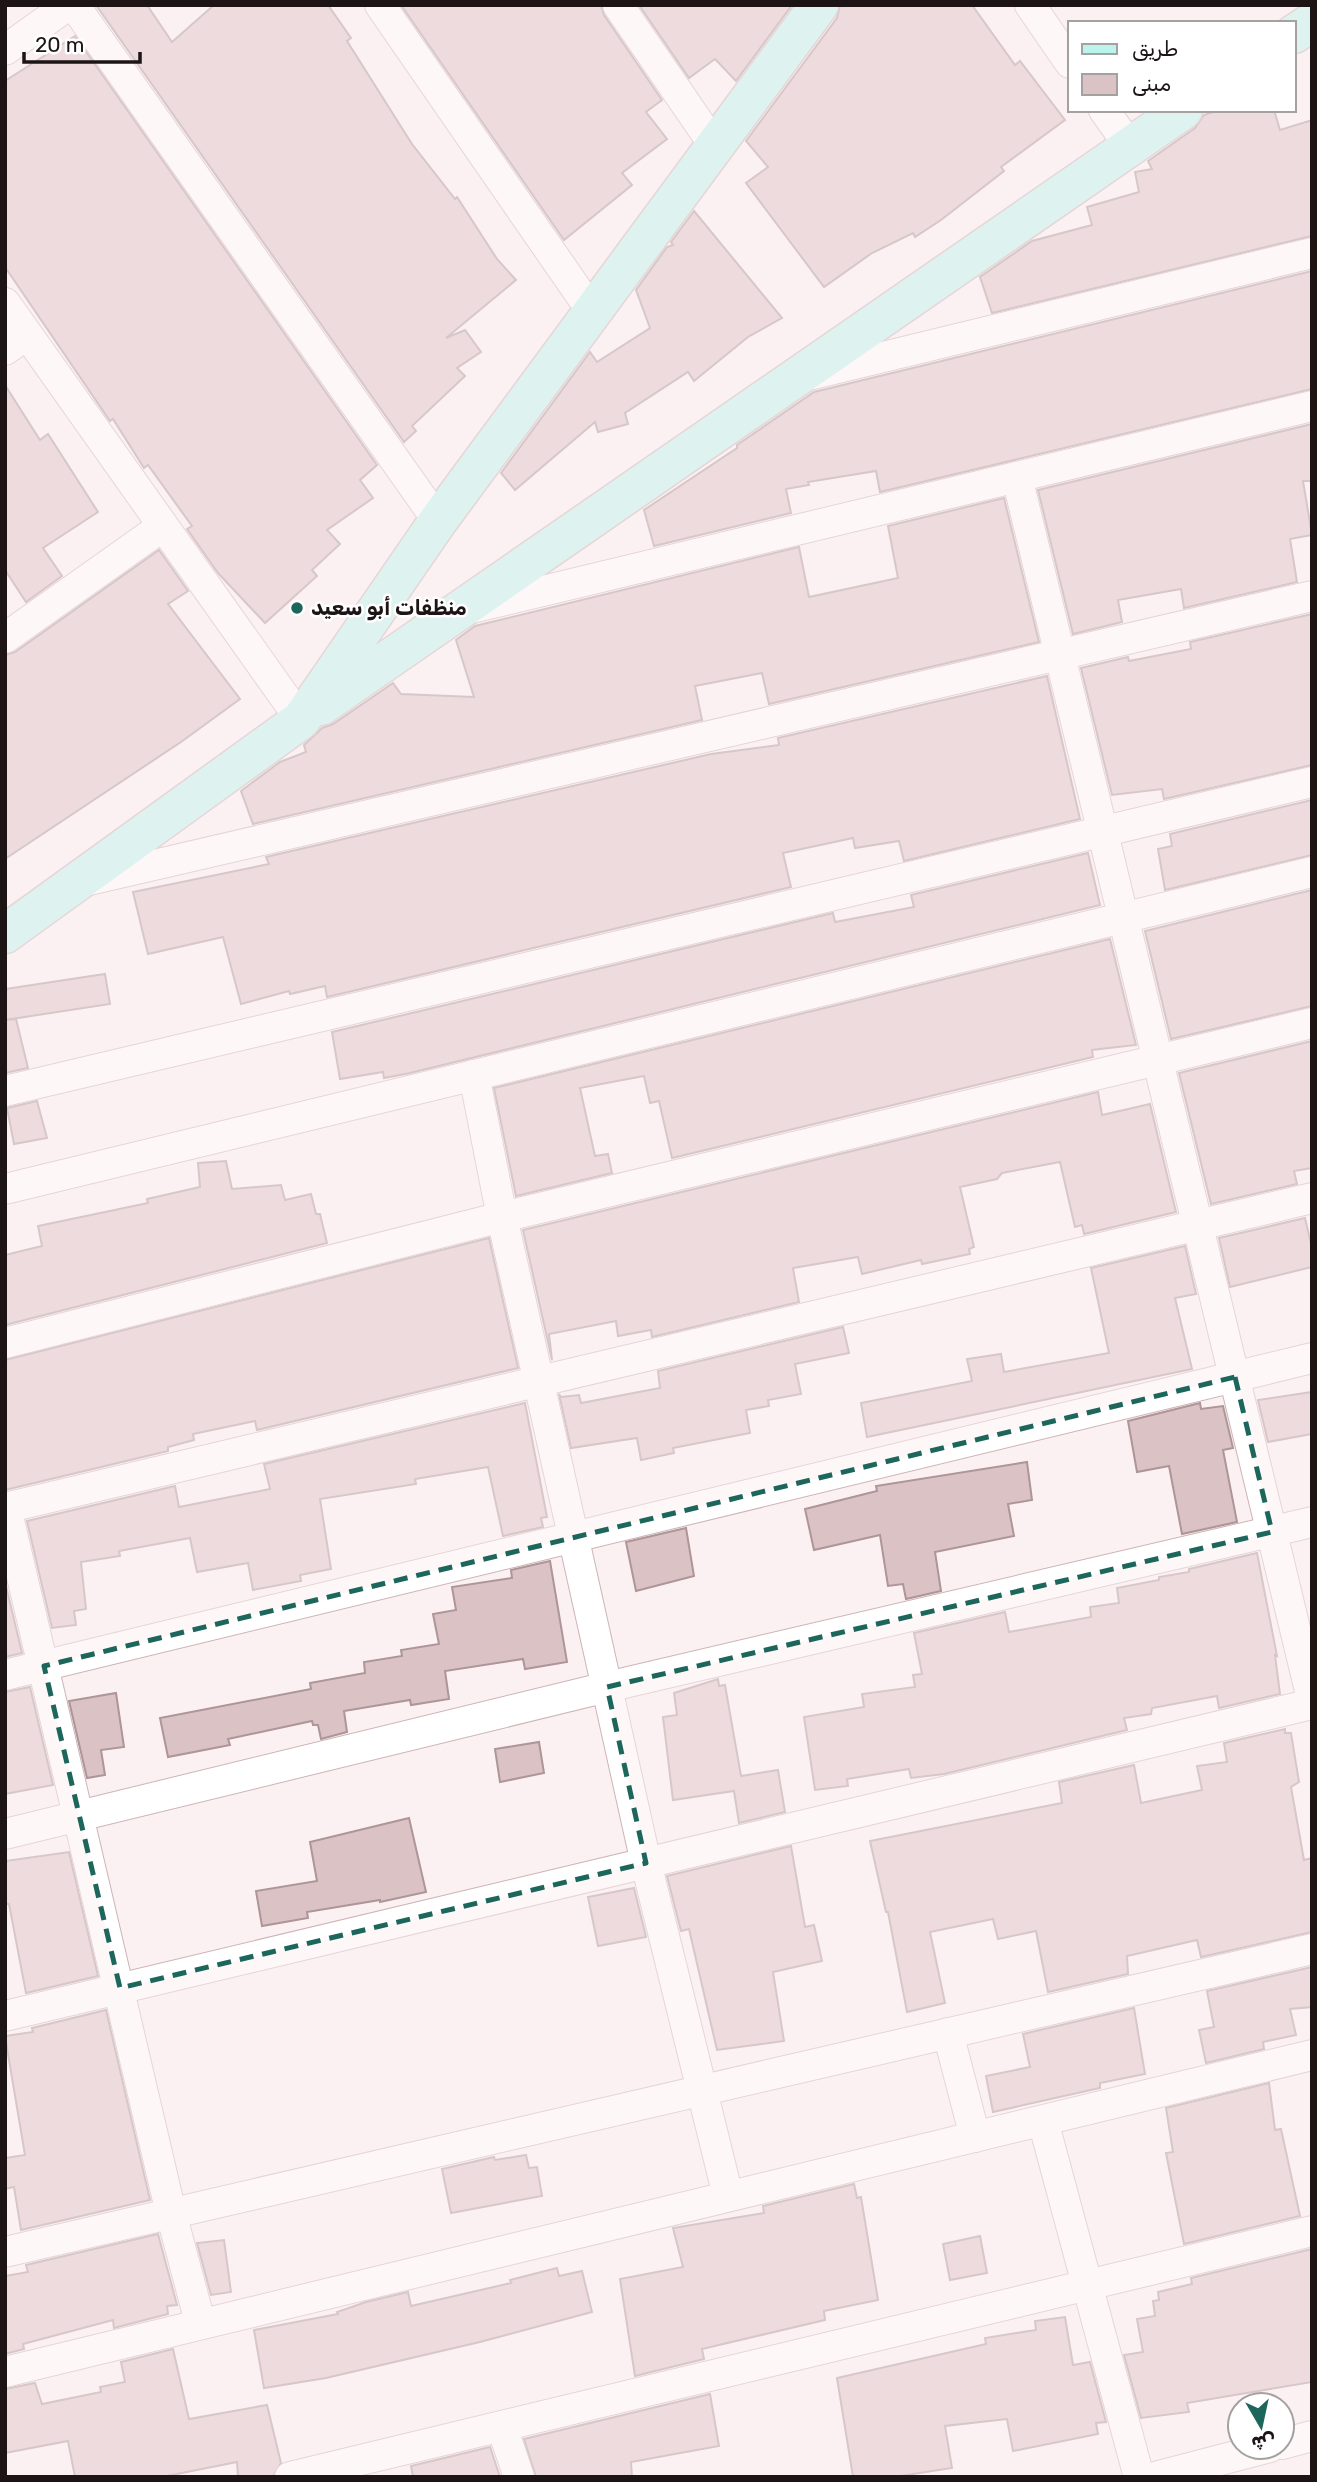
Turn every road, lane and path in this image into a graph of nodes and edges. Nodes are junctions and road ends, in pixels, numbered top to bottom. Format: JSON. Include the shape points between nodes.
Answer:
{"nodes":[{"id":1,"x":68,"y":5,"type":"edge"},
{"id":2,"x":74,"y":5,"type":"edge"},
{"id":3,"x":380,"y":5,"type":"edge"},
{"id":4,"x":618,"y":5,"type":"edge"},
{"id":5,"x":820,"y":5,"type":"edge"},
{"id":6,"x":1030,"y":5,"type":"edge"},
{"id":7,"x":1312,"y":22,"type":"edge"},
{"id":8,"x":1296,"y":33,"type":"edge"},
{"id":9,"x":5,"y":50,"type":"edge"},
{"id":10,"x":1068,"y":60,"type":"edge"},
{"id":11,"x":1105,"y":112,"type":"edge"},
{"id":12,"x":1181,"y":112,"type":"edge"},
{"id":13,"x":714,"y":145,"type":"junction"},
{"id":14,"x":1130,"y":147,"type":"junction"},
{"id":15,"x":1312,"y":253,"type":"edge"},
{"id":16,"x":5,"y":303,"type":"edge"},
{"id":17,"x":591,"y":310,"type":"junction"},
{"id":18,"x":16,"y":342,"type":"edge"},
{"id":19,"x":794,"y":379,"type":"junction"},
{"id":20,"x":1312,"y":406,"type":"edge"},
{"id":21,"x":1017,"y":477,"type":"junction"},
{"id":22,"x":438,"y":521,"type":"junction"},
{"id":23,"x":163,"y":526,"type":"junction"},
{"id":24,"x":1312,"y":596,"type":"edge"},
{"id":25,"x":457,"y":611,"type":"junction"},
{"id":26,"x":5,"y":638,"type":"edge"},
{"id":27,"x":1060,"y":655,"type":"junction"},
{"id":28,"x":301,"y":720,"type":"junction"},
{"id":29,"x":1312,"y":782,"type":"edge"},
{"id":30,"x":1103,"y":831,"type":"junction"},
{"id":31,"x":1312,"y":872,"type":"edge"},
{"id":32,"x":76,"y":883,"type":"junction"},
{"id":33,"x":1124,"y":918,"type":"junction"},
{"id":34,"x":5,"y":934,"type":"edge"},
{"id":35,"x":1312,"y":1023,"type":"edge"},
{"id":36,"x":1158,"y":1060,"type":"junction"},
{"id":37,"x":474,"y":1075,"type":"junction"},
{"id":38,"x":5,"y":1091,"type":"edge"},
{"id":39,"x":5,"y":1189,"type":"edge"},
{"id":40,"x":1312,"y":1198,"type":"edge"},
{"id":41,"x":502,"y":1217,"type":"junction"},
{"id":42,"x":1195,"y":1225,"type":"junction"},
{"id":43,"x":5,"y":1343,"type":"edge"},
{"id":44,"x":1312,"y":1358,"type":"edge"},
{"id":45,"x":1235,"y":1377,"type":"junction"},
{"id":46,"x":540,"y":1382,"type":"junction"},
{"id":47,"x":6,"y":1508,"type":"edge"},
{"id":48,"x":1312,"y":1522,"type":"edge"},
{"id":49,"x":1272,"y":1532,"type":"junction"},
{"id":50,"x":574,"y":1535,"type":"junction"},
{"id":51,"x":44,"y":1666,"type":"junction"},
{"id":52,"x":5,"y":1675,"type":"edge"},
{"id":53,"x":607,"y":1687,"type":"junction"},
{"id":54,"x":1312,"y":1701,"type":"edge"},
{"id":55,"x":79,"y":1816,"type":"junction"},
{"id":56,"x":5,"y":1834,"type":"edge"},
{"id":57,"x":646,"y":1863,"type":"junction"},
{"id":58,"x":1312,"y":1949,"type":"edge"},
{"id":59,"x":120,"y":1988,"type":"junction"},
{"id":60,"x":5,"y":2016,"type":"edge"},
{"id":61,"x":948,"y":2033,"type":"junction"},
{"id":62,"x":1312,"y":2056,"type":"edge"},
{"id":63,"x":699,"y":2089,"type":"junction"},
{"id":64,"x":1043,"y":2121,"type":"junction"},
{"id":65,"x":975,"y":2137,"type":"junction"},
{"id":66,"x":728,"y":2196,"type":"junction"},
{"id":67,"x":171,"y":2213,"type":"junction"},
{"id":68,"x":1312,"y":2231,"type":"edge"},
{"id":69,"x":5,"y":2252,"type":"edge"},
{"id":70,"x":1088,"y":2284,"type":"junction"},
{"id":71,"x":200,"y":2322,"type":"junction"},
{"id":72,"x":5,"y":2372,"type":"edge"},
{"id":73,"x":502,"y":2427,"type":"junction"},
{"id":74,"x":1226,"y":2458,"type":"edge"},
{"id":75,"x":290,"y":2477,"type":"edge"},
{"id":76,"x":519,"y":2477,"type":"edge"},
{"id":77,"x":1139,"y":2477,"type":"edge"},
{"id":78,"x":1155,"y":2477,"type":"edge"}],
"edges":[{"from":1,"to":9,"type":"street"},
{"from":2,"to":22,"type":"street"},
{"from":3,"to":17,"type":"street"},
{"from":4,"to":13,"type":"street"},
{"from":5,"to":13,"type":"main road"},
{"from":6,"to":10,"type":"street"},
{"from":7,"to":8,"type":"main road"},
{"from":11,"to":14,"type":"street"},
{"from":12,"to":14,"type":"main road"},
{"from":13,"to":17,"type":"main road"},
{"from":14,"to":19,"type":"main road"},
{"from":15,"to":19,"type":"street"},
{"from":16,"to":18,"type":"street"},
{"from":17,"to":22,"type":"main road"},
{"from":18,"to":23,"type":"street"},
{"from":19,"to":25,"type":"main road"},
{"from":20,"to":21,"type":"street"},
{"from":21,"to":25,"type":"street"},
{"from":21,"to":27,"type":"street"},
{"from":22,"to":28,"type":"main road"},
{"from":23,"to":26,"type":"street"},
{"from":23,"to":28,"type":"street"},
{"from":24,"to":27,"type":"street"},
{"from":25,"to":28,"type":"main road"},
{"from":27,"to":30,"type":"street"},
{"from":27,"to":32,"type":"street"},
{"from":28,"to":32,"type":"main road"},
{"from":29,"to":30,"type":"street"},
{"from":30,"to":33,"type":"street"},
{"from":30,"to":38,"type":"street"},
{"from":31,"to":33,"type":"street"},
{"from":32,"to":34,"type":"main road"},
{"from":33,"to":36,"type":"street"},
{"from":33,"to":37,"type":"street"},
{"from":35,"to":36,"type":"street"},
{"from":36,"to":41,"type":"street"},
{"from":36,"to":42,"type":"street"},
{"from":37,"to":39,"type":"street"},
{"from":37,"to":41,"type":"street"},
{"from":40,"to":42,"type":"street"},
{"from":41,"to":43,"type":"street"},
{"from":41,"to":46,"type":"street"},
{"from":42,"to":45,"type":"street"},
{"from":42,"to":46,"type":"street"},
{"from":44,"to":45,"type":"street"},
{"from":45,"to":49,"type":"street"},
{"from":45,"to":50,"type":"street"},
{"from":46,"to":47,"type":"street"},
{"from":46,"to":50,"type":"street"},
{"from":47,"to":51,"type":"street"},
{"from":48,"to":49,"type":"street"},
{"from":49,"to":53,"type":"street"},
{"from":49,"to":54,"type":"street"},
{"from":50,"to":51,"type":"street"},
{"from":50,"to":53,"type":"street"},
{"from":51,"to":52,"type":"street"},
{"from":51,"to":55,"type":"street"},
{"from":53,"to":55,"type":"street"},
{"from":53,"to":57,"type":"street"},
{"from":54,"to":57,"type":"street"},
{"from":55,"to":56,"type":"street"},
{"from":55,"to":59,"type":"street"},
{"from":57,"to":59,"type":"street"},
{"from":57,"to":63,"type":"street"},
{"from":58,"to":61,"type":"street"},
{"from":59,"to":60,"type":"street"},
{"from":59,"to":67,"type":"street"},
{"from":61,"to":63,"type":"street"},
{"from":61,"to":65,"type":"street"},
{"from":62,"to":64,"type":"street"},
{"from":63,"to":66,"type":"street"},
{"from":63,"to":67,"type":"street"},
{"from":64,"to":65,"type":"street"},
{"from":64,"to":70,"type":"street"},
{"from":65,"to":66,"type":"street"},
{"from":66,"to":71,"type":"street"},
{"from":67,"to":69,"type":"street"},
{"from":67,"to":71,"type":"street"},
{"from":68,"to":70,"type":"street"},
{"from":70,"to":73,"type":"street"},
{"from":70,"to":77,"type":"street"},
{"from":71,"to":72,"type":"street"},
{"from":73,"to":75,"type":"street"},
{"from":73,"to":76,"type":"street"},
{"from":74,"to":78,"type":"street"}]}
